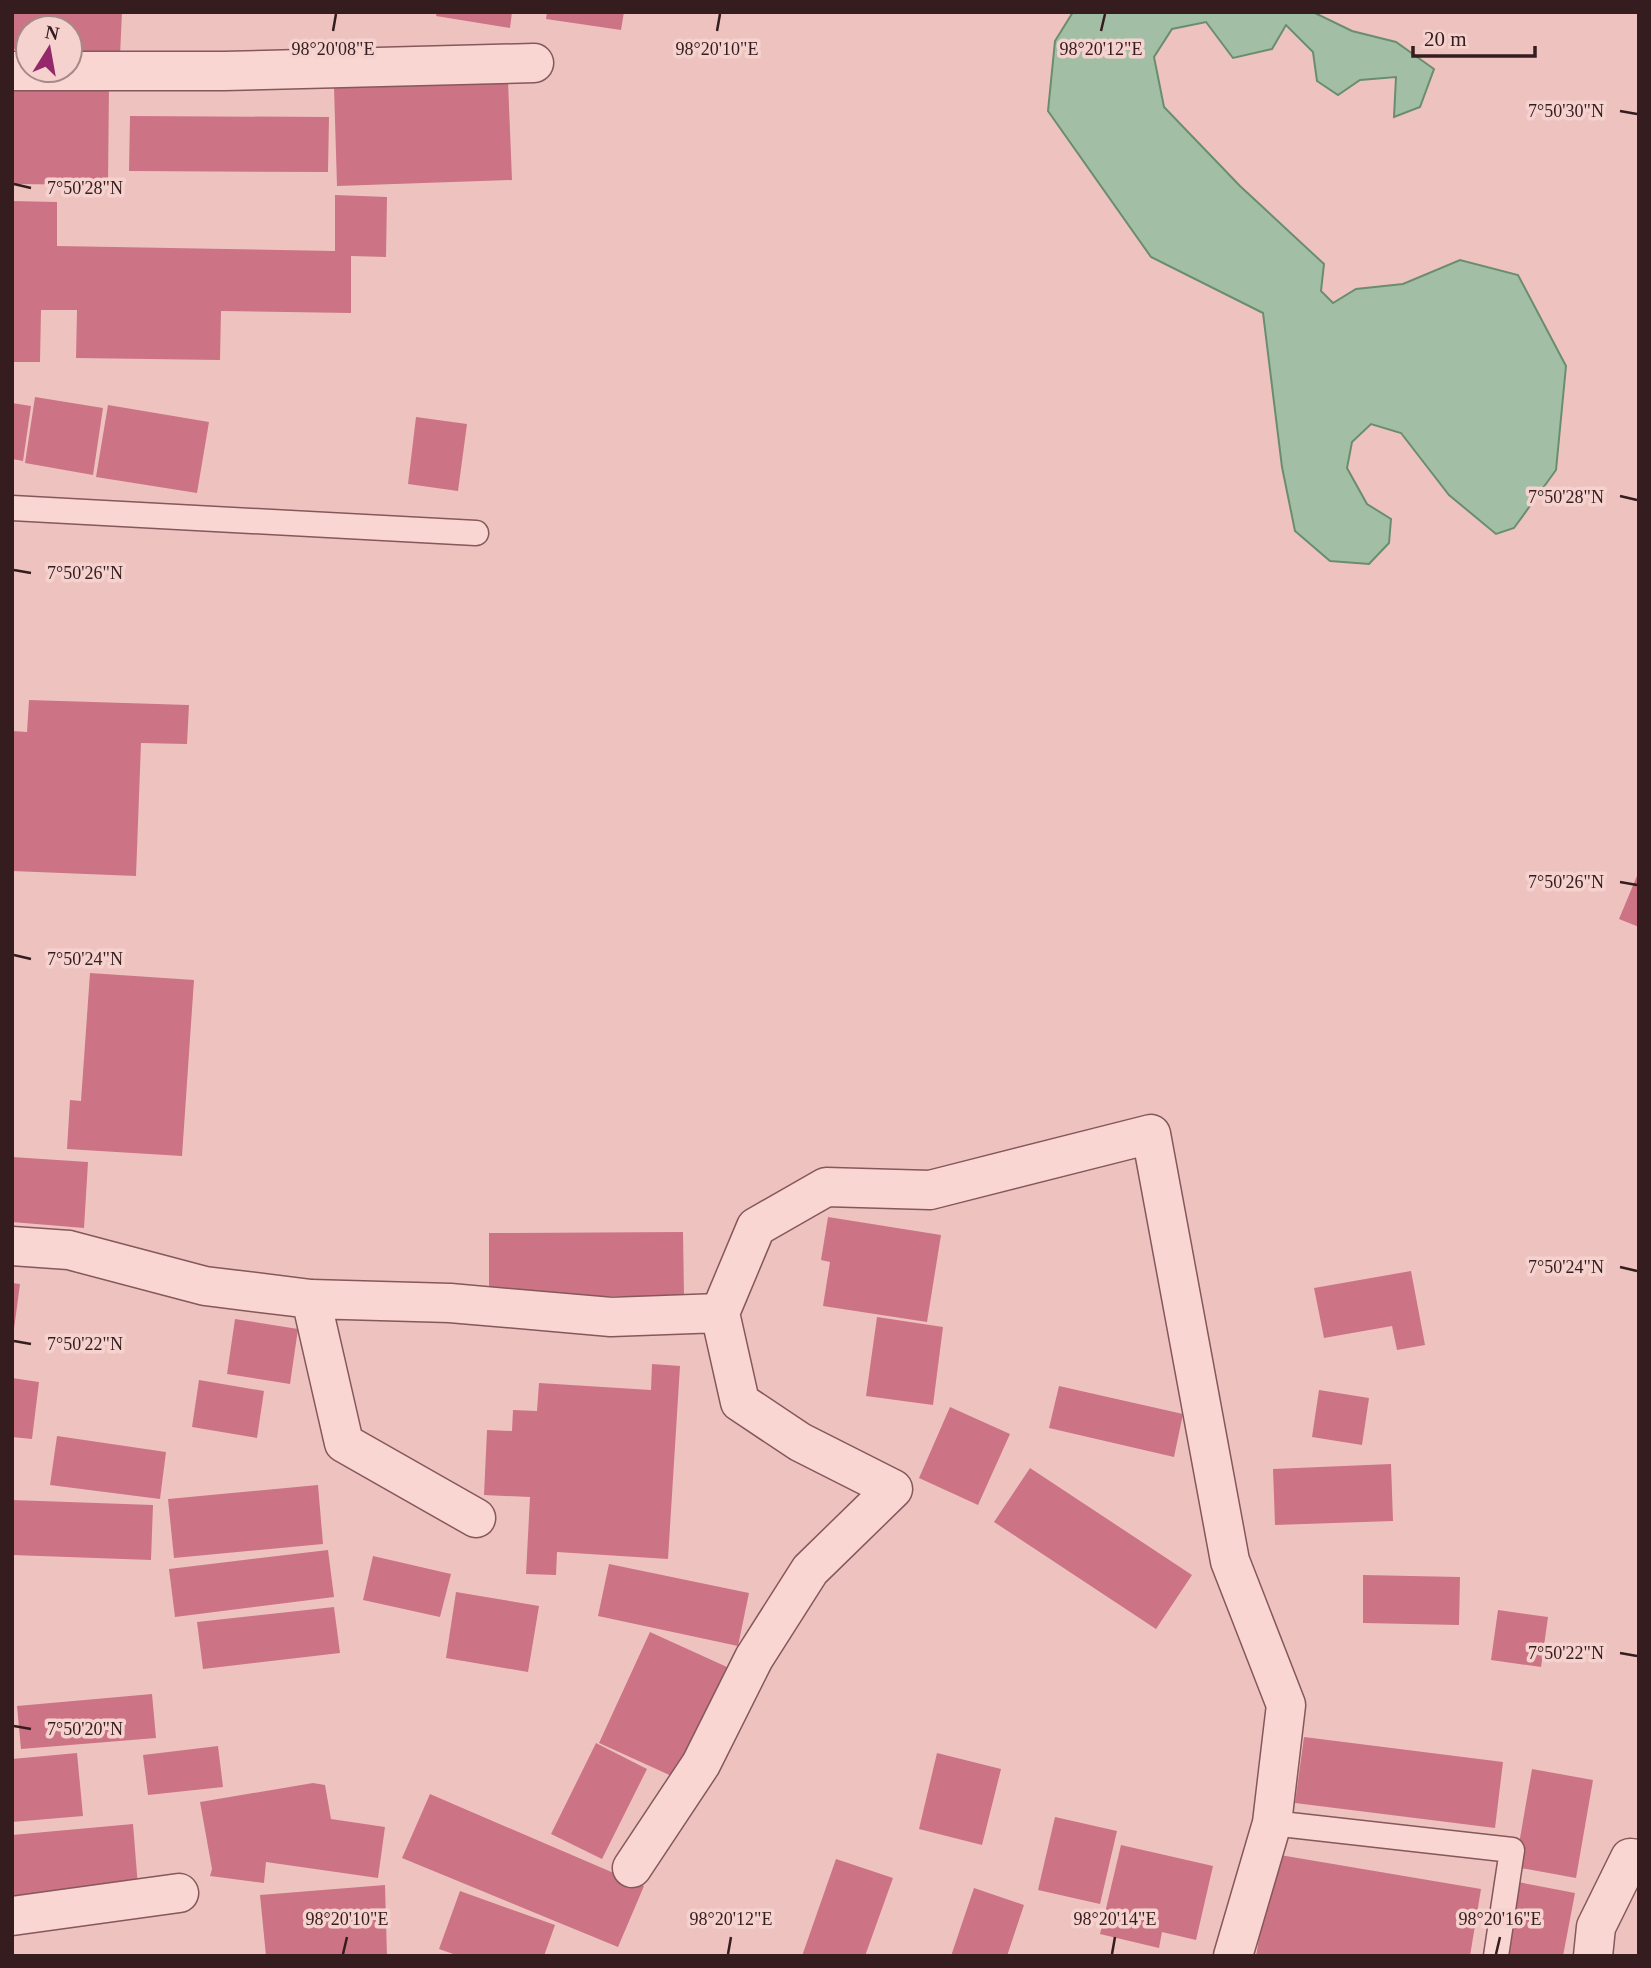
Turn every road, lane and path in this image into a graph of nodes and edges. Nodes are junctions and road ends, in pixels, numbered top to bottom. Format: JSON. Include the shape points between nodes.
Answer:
{"nodes":[{"id":1,"x":534,"y":63,"type":"dead end"},
{"id":2,"x":12,"y":71,"type":"edge"},
{"id":3,"x":12,"y":508,"type":"edge"},
{"id":4,"x":475,"y":533,"type":"dead end"},
{"id":5,"x":12,"y":1246,"type":"edge"},
{"id":6,"x":311,"y":1299,"type":"junction"},
{"id":7,"x":720,"y":1313,"type":"junction"},
{"id":8,"x":476,"y":1518,"type":"dead end"},
{"id":9,"x":1272,"y":1823,"type":"junction"},
{"id":10,"x":1639,"y":1859,"type":"edge"},
{"id":11,"x":632,"y":1868,"type":"dead end"},
{"id":12,"x":178,"y":1893,"type":"dead end"},
{"id":13,"x":12,"y":1916,"type":"edge"},
{"id":14,"x":1233,"y":1956,"type":"edge"},
{"id":15,"x":1496,"y":1956,"type":"edge"},
{"id":16,"x":1593,"y":1956,"type":"edge"}],
"edges":[{"from":1,"to":2,"type":"street"},
{"from":3,"to":4,"type":"lane"},
{"from":5,"to":6,"type":"street","via":[[69,1250],[205,1286]]},
{"from":6,"to":7,"type":"street","via":[[450,1303],[611,1317]]},
{"from":6,"to":8,"type":"street","via":[[344,1443]]},
{"from":7,"to":9,"type":"street","via":[[756,1227],[827,1187],[930,1190],[1151,1134],[1230,1561],[1286,1705]]},
{"from":7,"to":11,"type":"street","via":[[740,1402],[800,1442],[893,1489],[810,1570],[754,1658],[701,1764]]},
{"from":9,"to":14,"type":"street"},
{"from":9,"to":15,"type":"lane","via":[[1512,1850]]},
{"from":10,"to":16,"type":"street","via":[[1630,1858],[1596,1927]]},
{"from":12,"to":13,"type":"street"}]}
